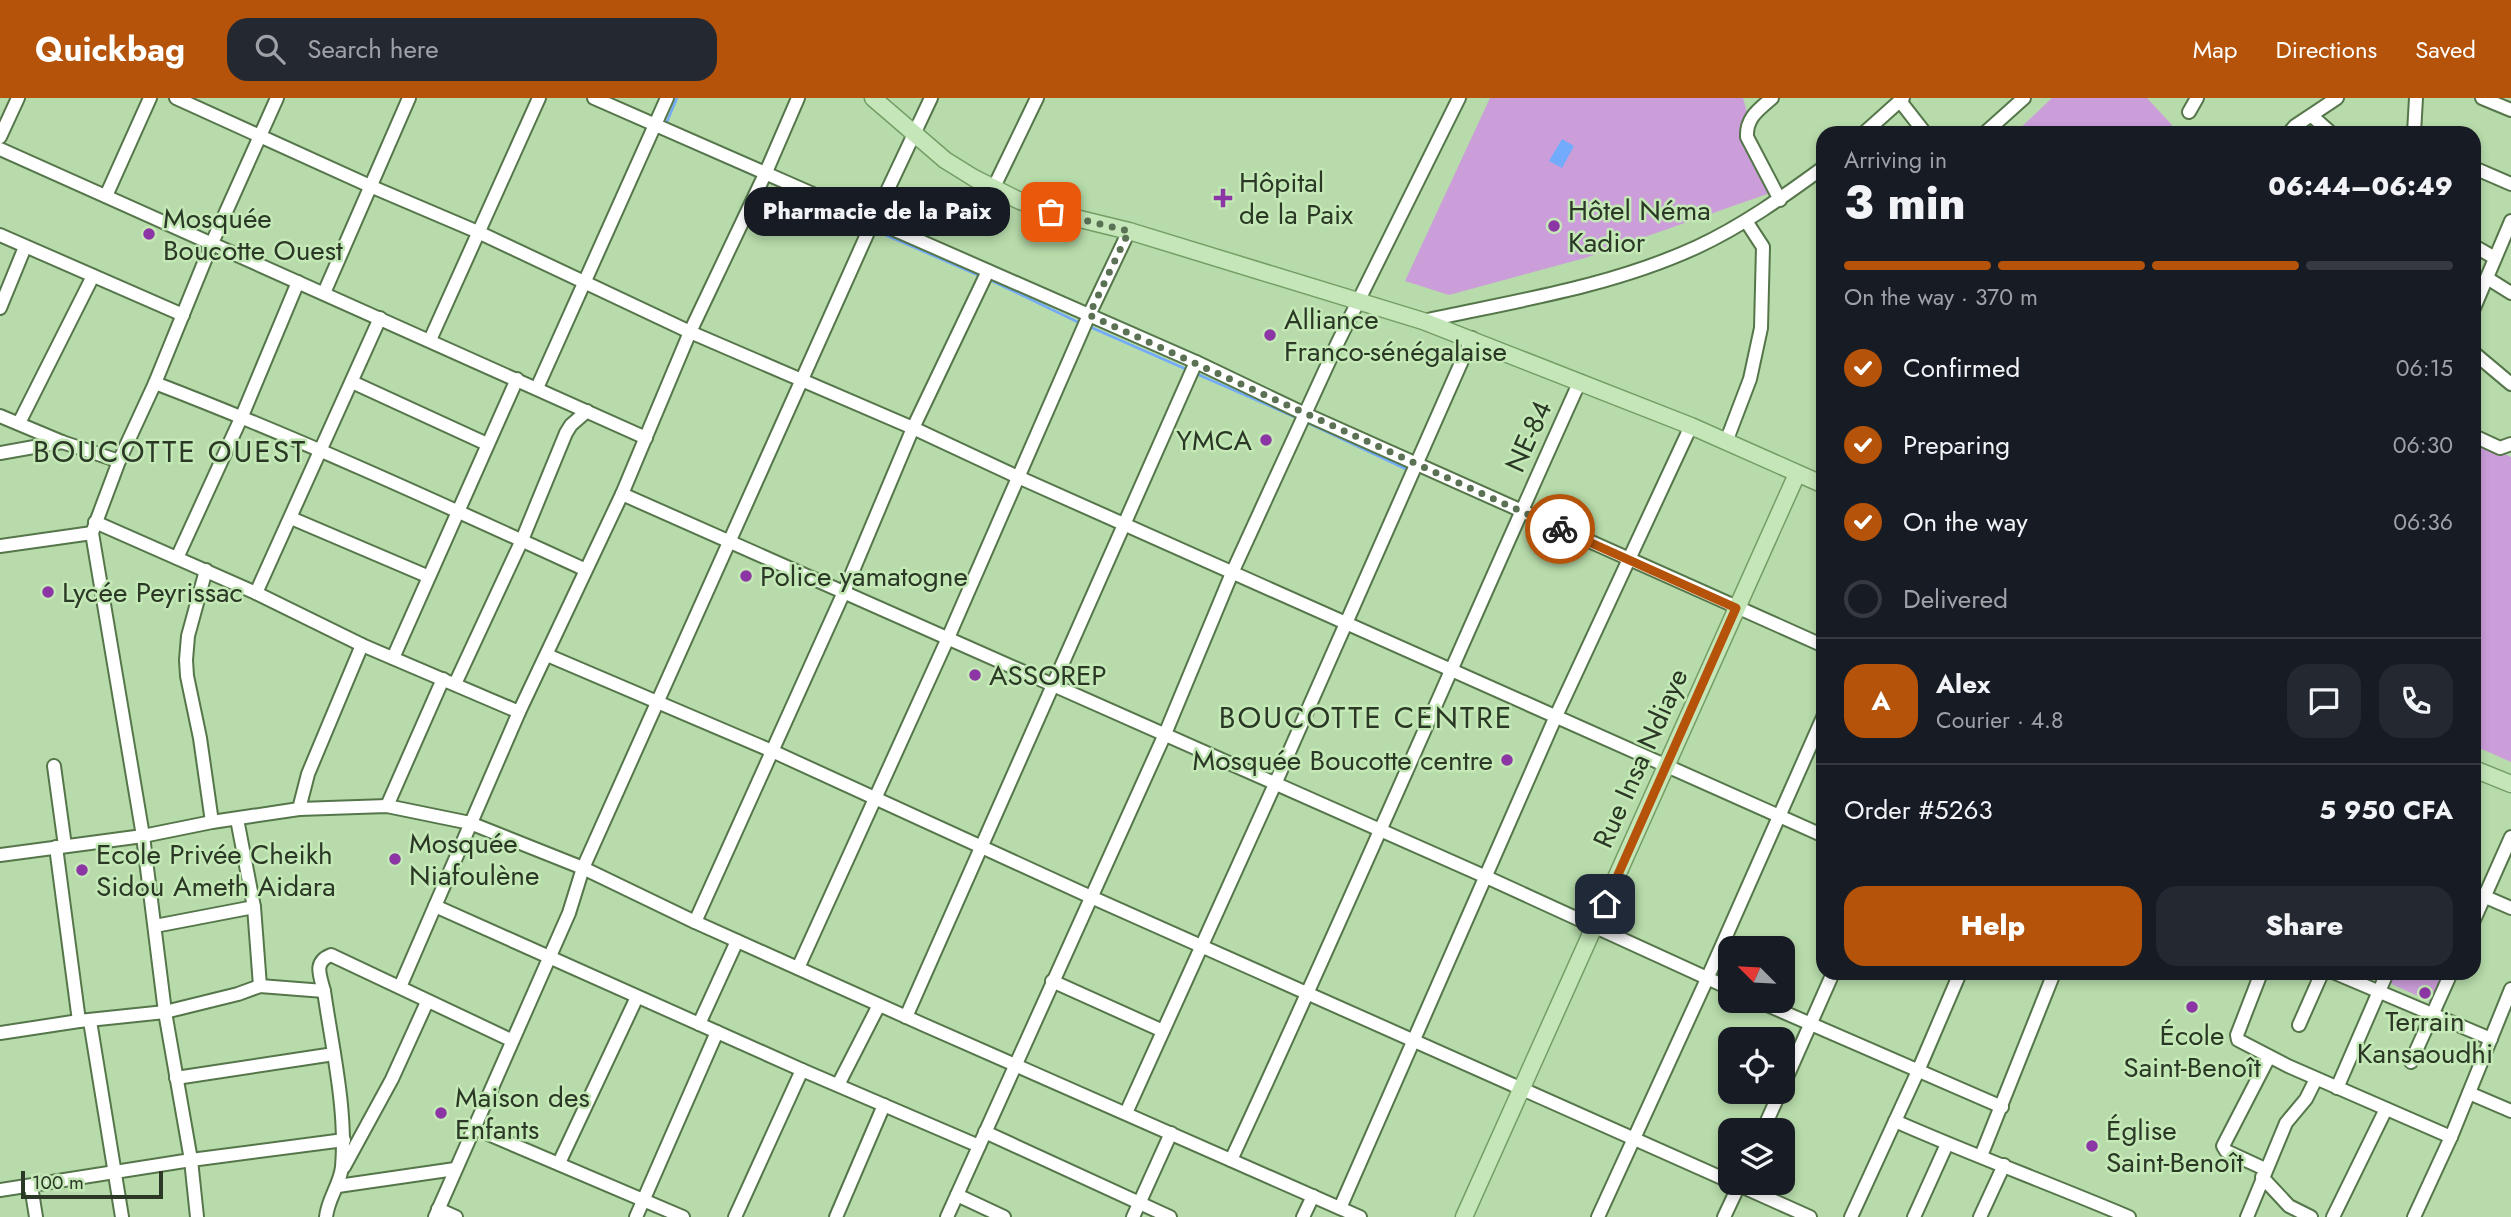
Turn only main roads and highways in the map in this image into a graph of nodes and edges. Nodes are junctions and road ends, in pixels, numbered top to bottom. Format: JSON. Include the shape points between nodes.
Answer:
{"nodes":[{"id":1,"x":875,"y":99,"type":"edge"},
{"id":2,"x":1797,"y":474,"type":"junction"},
{"id":3,"x":1816,"y":482,"type":"edge"},
{"id":4,"x":2481,"y":772,"type":"edge"},
{"id":5,"x":2511,"y":784,"type":"edge"},
{"id":6,"x":1464,"y":1217,"type":"edge"}],
"edges":[{"from":1,"to":2,"type":"main road","via":[[959,169],[993,189],[1051,212],[1357,299],[1472,338]]},
{"from":2,"to":3,"type":"main road"},
{"from":2,"to":6,"type":"main road","name":"Rue Insa Ndiaye"},
{"from":4,"to":5,"type":"main road"}]}
